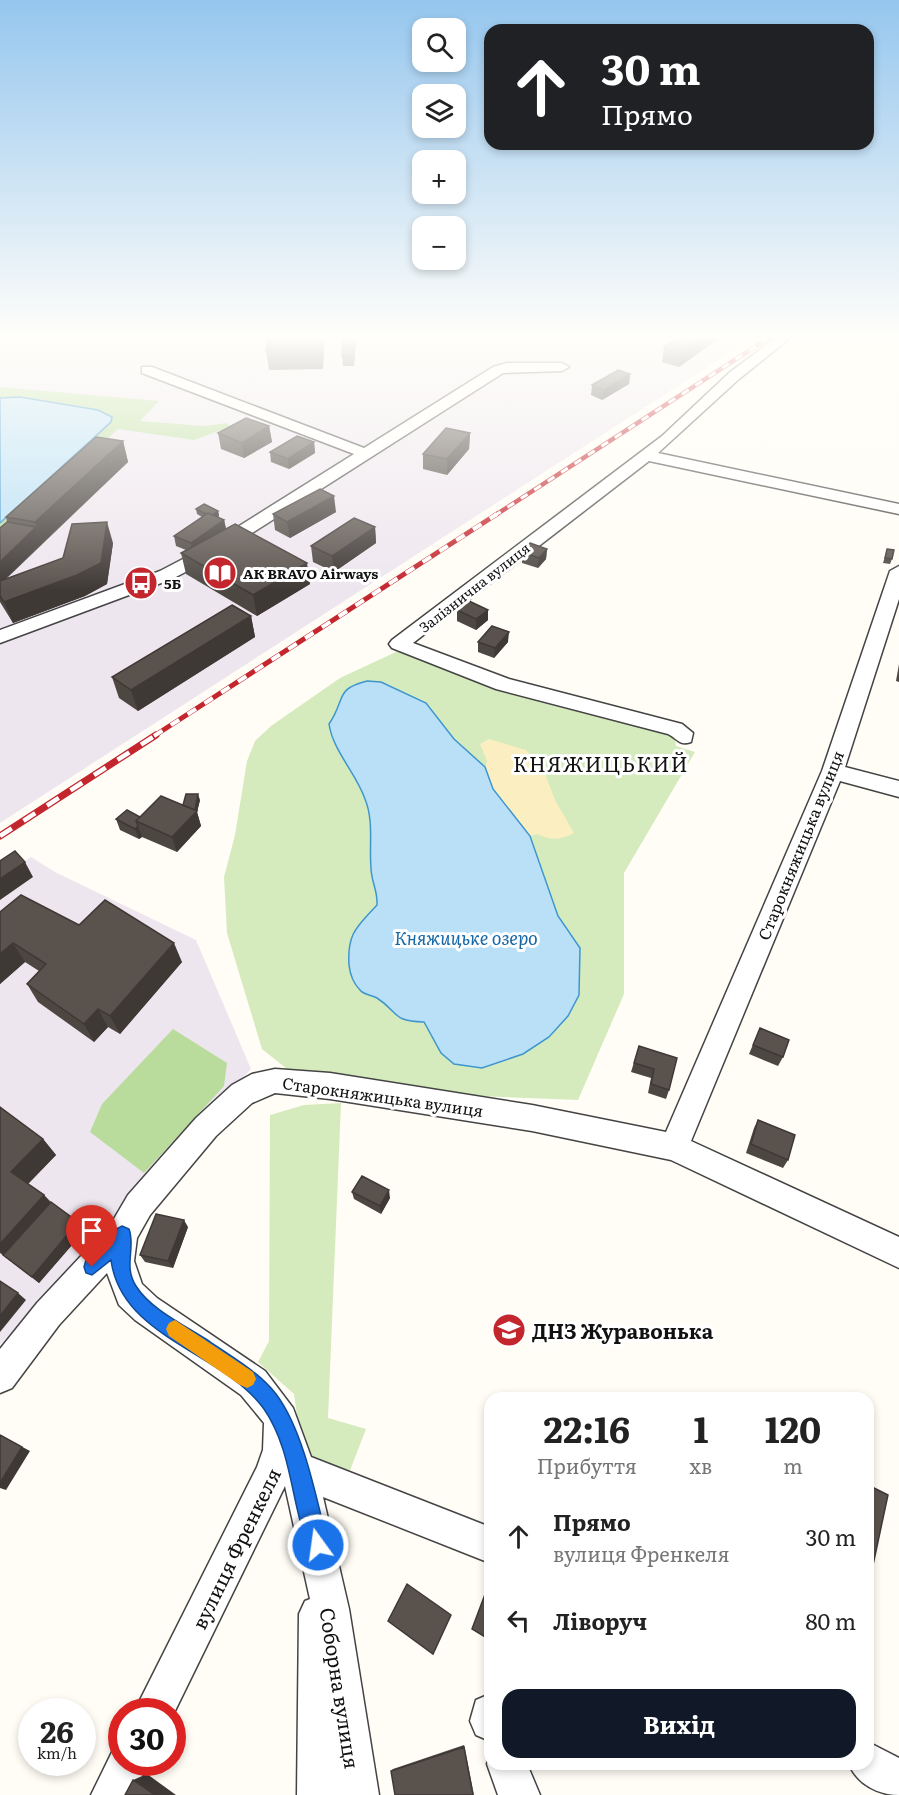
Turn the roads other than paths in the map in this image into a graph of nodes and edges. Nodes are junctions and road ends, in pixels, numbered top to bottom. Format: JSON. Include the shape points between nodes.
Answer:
{"nodes":[{"id":1,"x":285,"y":423,"type":"edge"},
{"id":2,"x":416,"y":423,"type":"edge"},
{"id":3,"x":686,"y":423,"type":"edge"},
{"id":4,"x":367,"y":454,"type":"junction"},
{"id":5,"x":644,"y":455,"type":"junction"},
{"id":6,"x":899,"y":508,"type":"edge"},
{"id":7,"x":899,"y":572,"type":"edge"},
{"id":8,"x":0,"y":636,"type":"edge"},
{"id":9,"x":684,"y":737,"type":"dead end"},
{"id":10,"x":832,"y":771,"type":"junction"},
{"id":11,"x":899,"y":789,"type":"edge"},
{"id":12,"x":674,"y":1147,"type":"junction"},
{"id":13,"x":122,"y":1235,"type":"junction"},
{"id":14,"x":899,"y":1253,"type":"edge"},
{"id":15,"x":0,"y":1376,"type":"edge"},
{"id":16,"x":281,"y":1420,"type":"junction"},
{"id":17,"x":299,"y":1470,"type":"junction"},
{"id":18,"x":484,"y":1543,"type":"edge"},
{"id":19,"x":318,"y":1545,"type":"junction"},
{"id":20,"x":161,"y":1698,"type":"edge"},
{"id":21,"x":874,"y":1766,"type":"edge"},
{"id":22,"x":509,"y":1770,"type":"edge"},
{"id":23,"x":121,"y":1776,"type":"edge"},
{"id":24,"x":899,"y":1781,"type":"edge"},
{"id":25,"x":112,"y":1795,"type":"edge"},
{"id":26,"x":318,"y":1795,"type":"edge"},
{"id":27,"x":358,"y":1795,"type":"edge"},
{"id":28,"x":519,"y":1795,"type":"edge"}],
"edges":[{"from":1,"to":4,"type":"street"},
{"from":2,"to":4,"type":"street"},
{"from":3,"to":5,"type":"street","name":"Залізнична вулиця"},
{"from":4,"to":8,"type":"street","via":[[166,575]]},
{"from":5,"to":6,"type":"street"},
{"from":5,"to":9,"type":"street","name":"Залізнична вулиця","via":[[399,644],[503,684],[675,729]]},
{"from":7,"to":10,"type":"street","name":"Старокняжицька вулиця"},
{"from":10,"to":11,"type":"street"},
{"from":10,"to":12,"type":"street","name":"Старокняжицька вулиця"},
{"from":12,"to":13,"type":"street","name":"Старокняжицька вулиця","via":[[532,1118],[330,1086],[268,1082],[242,1094],[206,1127],[139,1205]]},
{"from":12,"to":14,"type":"street","name":"Старокняжицька вулиця"},
{"from":13,"to":15,"type":"street","via":[[48,1314]]},
{"from":13,"to":16,"type":"street","via":[[119,1261],[130,1293],[146,1309],[252,1383]]},
{"from":16,"to":17,"type":"street","name":"Соборна вулиця"},
{"from":16,"to":20,"type":"street","name":"вулиця Френкеля","via":[[280,1450],[272,1474]]},
{"from":17,"to":18,"type":"street"},
{"from":17,"to":19,"type":"street","name":"Соборна вулиця"},
{"from":19,"to":26,"type":"street","name":"Соборна вулиця"},
{"from":19,"to":27,"type":"street","name":"Соборна вулиця"},
{"from":21,"to":24,"type":"street"},
{"from":22,"to":28,"type":"street"},
{"from":23,"to":25,"type":"street"}]}
